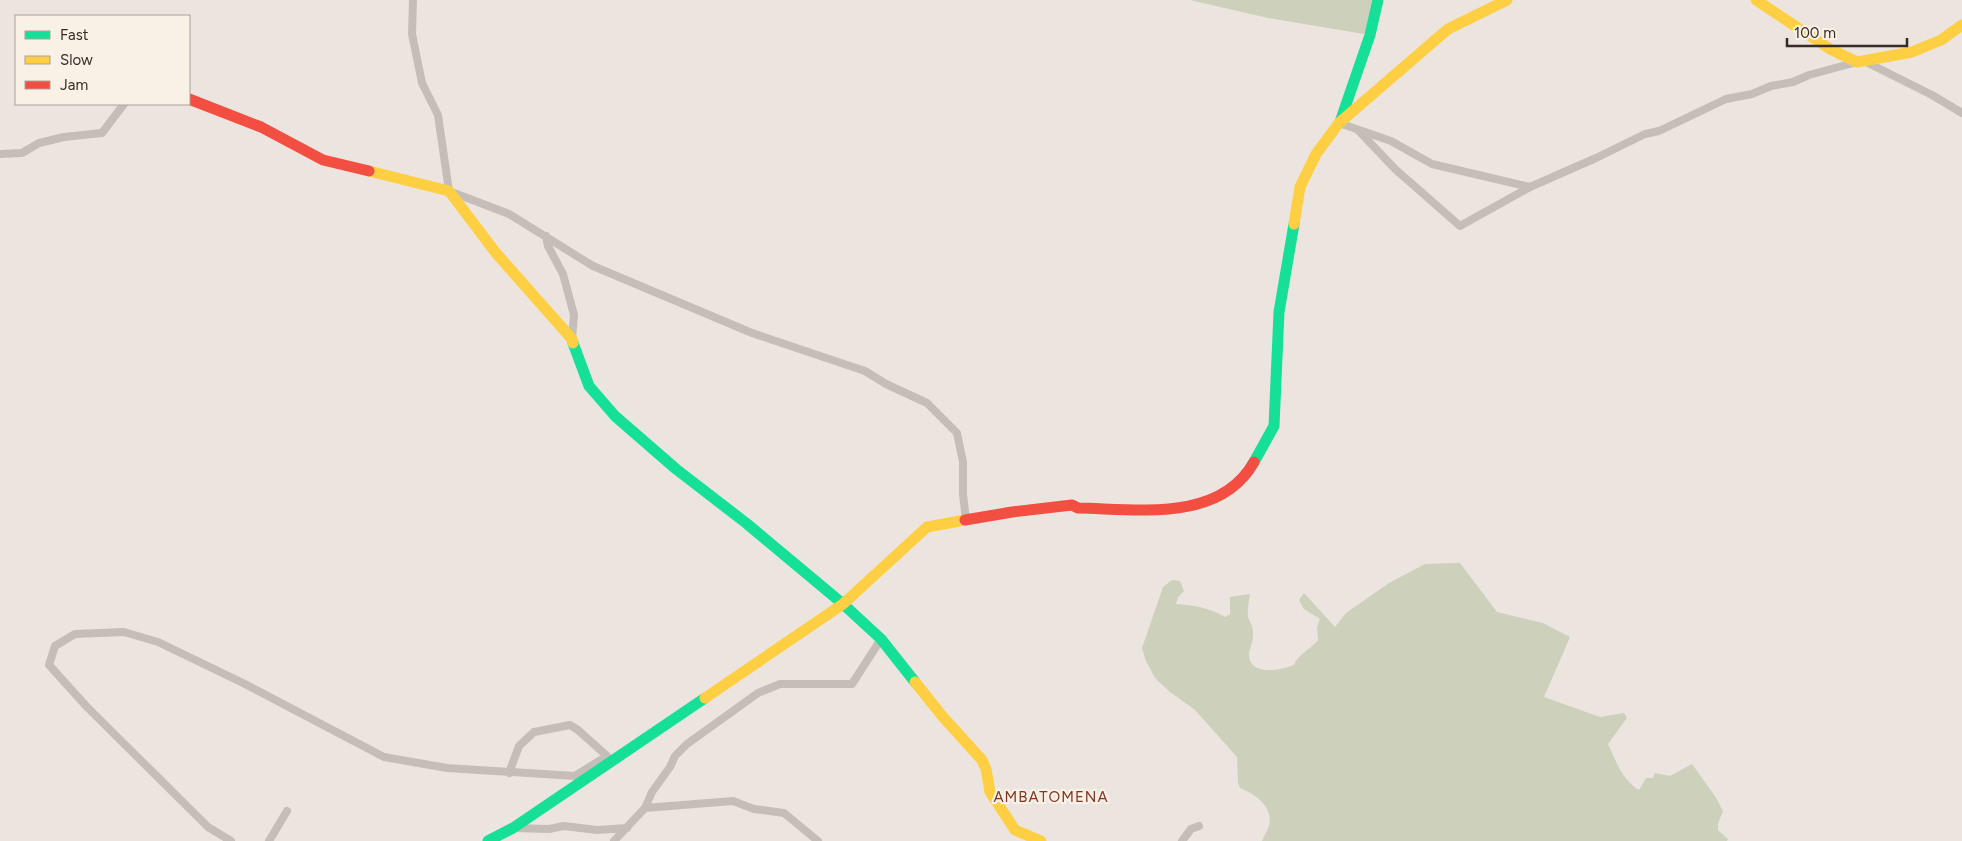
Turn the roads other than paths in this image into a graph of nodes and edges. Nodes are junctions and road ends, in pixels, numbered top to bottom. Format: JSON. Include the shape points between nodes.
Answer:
{"nodes":[{"id":1,"x":413,"y":0,"type":"edge"},
{"id":2,"x":1378,"y":0,"type":"edge"},
{"id":3,"x":1507,"y":0,"type":"edge"},
{"id":4,"x":1756,"y":0,"type":"edge"},
{"id":5,"x":1962,"y":25,"type":"edge"},
{"id":6,"x":1861,"y":62,"type":"junction"},
{"id":7,"x":190,"y":99,"type":"edge"},
{"id":8,"x":123,"y":105,"type":"edge"},
{"id":9,"x":1962,"y":113,"type":"edge"},
{"id":10,"x":1339,"y":123,"type":"junction"},
{"id":11,"x":1358,"y":130,"type":"junction"},
{"id":12,"x":0,"y":154,"type":"edge"},
{"id":13,"x":1530,"y":187,"type":"junction"},
{"id":14,"x":449,"y":191,"type":"junction"},
{"id":15,"x":546,"y":236,"type":"junction"},
{"id":16,"x":572,"y":339,"type":"junction"},
{"id":17,"x":966,"y":520,"type":"junction"},
{"id":18,"x":843,"y":604,"type":"junction"},
{"id":19,"x":881,"y":639,"type":"junction"},
{"id":20,"x":610,"y":759,"type":"junction"},
{"id":21,"x":509,"y":772,"type":"junction"},
{"id":22,"x":645,"y":808,"type":"junction"},
{"id":23,"x":287,"y":811,"type":"dead end"},
{"id":24,"x":1199,"y":826,"type":"dead end"},
{"id":25,"x":513,"y":828,"type":"junction"},
{"id":26,"x":627,"y":828,"type":"junction"},
{"id":27,"x":231,"y":841,"type":"edge"},
{"id":28,"x":269,"y":841,"type":"edge"},
{"id":29,"x":488,"y":841,"type":"edge"},
{"id":30,"x":614,"y":841,"type":"edge"},
{"id":31,"x":818,"y":841,"type":"edge"},
{"id":32,"x":1041,"y":841,"type":"edge"},
{"id":33,"x":1182,"y":841,"type":"edge"}],
"edges":[{"from":1,"to":14,"type":"street","via":[[412,34],[422,83],[438,115]]},
{"from":2,"to":10,"type":"street","via":[[1370,35]]},
{"from":3,"to":10,"type":"street","via":[[1448,29]]},
{"from":4,"to":6,"type":"street","via":[[1830,49]]},
{"from":5,"to":6,"type":"street","via":[[1941,40],[1912,52]]},
{"from":6,"to":9,"type":"street","via":[[1932,95]]},
{"from":6,"to":13,"type":"street","via":[[1726,99]]},
{"from":7,"to":14,"type":"street","via":[[261,127],[323,160]]},
{"from":8,"to":12,"type":"street","via":[[102,133],[64,137],[39,143],[22,153]]},
{"from":10,"to":11,"type":"street"},
{"from":10,"to":17,"type":"street","via":[[1316,154],[1300,187],[1279,312],[1274,426],[1239,482],[1198,504],[1180,508],[1072,506]]},
{"from":11,"to":13,"type":"street","via":[[1391,141],[1432,164]]},
{"from":11,"to":13,"type":"street","via":[[1395,169],[1460,226]]},
{"from":14,"to":15,"type":"street","via":[[509,214]]},
{"from":14,"to":16,"type":"street","via":[[496,253]]},
{"from":15,"to":16,"type":"street","via":[[564,274],[574,315]]},
{"from":15,"to":17,"type":"street","via":[[593,266],[752,333],[865,371],[927,403],[957,434],[963,462]]},
{"from":16,"to":18,"type":"street","via":[[589,386],[615,416]]},
{"from":17,"to":18,"type":"street","via":[[927,527]]},
{"from":18,"to":19,"type":"street"},
{"from":18,"to":20,"type":"street"},
{"from":19,"to":22,"type":"street","via":[[852,684],[780,684],[758,693],[712,725],[675,756]]},
{"from":19,"to":32,"type":"street","via":[[982,760],[990,792],[1015,830]]},
{"from":20,"to":21,"type":"street","via":[[575,776]]},
{"from":20,"to":21,"type":"street","via":[[570,725],[534,732],[519,746]]},
{"from":20,"to":25,"type":"street"},
{"from":21,"to":27,"type":"street","via":[[446,768],[384,757],[167,646],[124,632],[75,634],[55,646],[49,664],[81,700],[208,827]]},
{"from":22,"to":26,"type":"street"},
{"from":22,"to":31,"type":"street","via":[[733,801],[754,809],[784,813]]},
{"from":23,"to":28,"type":"street"},
{"from":24,"to":33,"type":"street","via":[[1191,829]]},
{"from":25,"to":26,"type":"street"},
{"from":25,"to":29,"type":"street"},
{"from":26,"to":30,"type":"street"}]}
